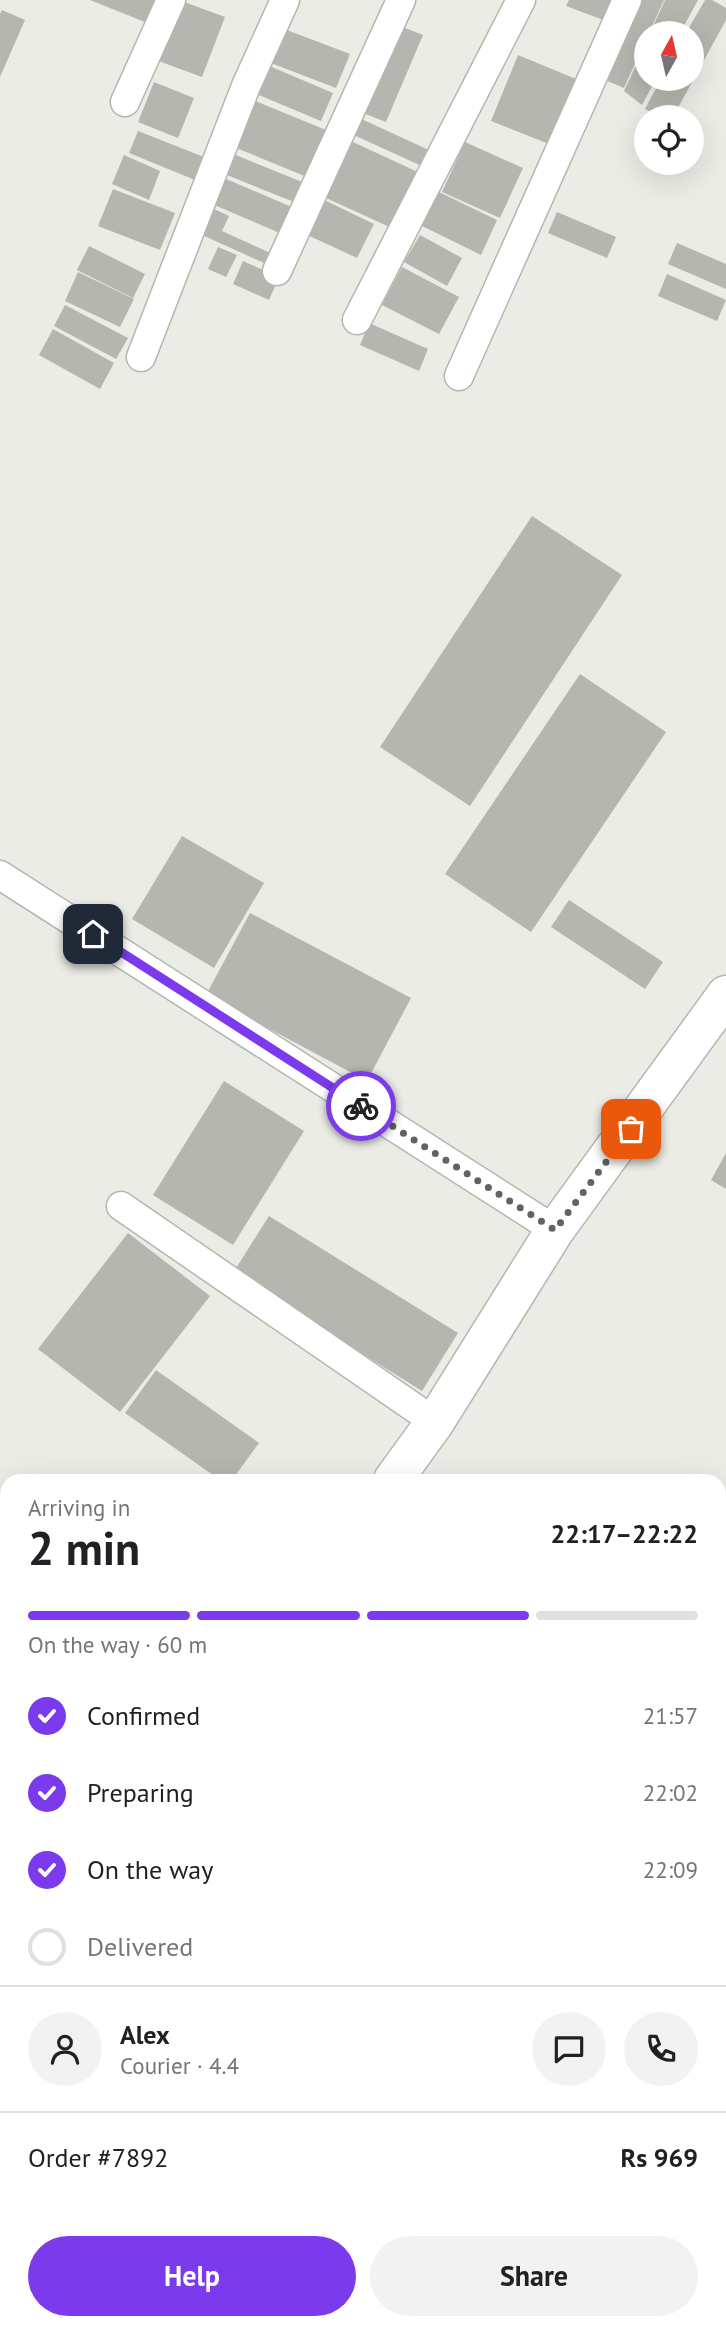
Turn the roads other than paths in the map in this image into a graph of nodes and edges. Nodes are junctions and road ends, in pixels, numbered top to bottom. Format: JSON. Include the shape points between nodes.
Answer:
{"nodes":[{"id":1,"x":171,"y":0,"type":"edge"},
{"id":2,"x":285,"y":0,"type":"edge"},
{"id":3,"x":401,"y":0,"type":"edge"},
{"id":4,"x":521,"y":0,"type":"edge"},
{"id":5,"x":627,"y":0,"type":"edge"},
{"id":6,"x":125,"y":102,"type":"dead end"},
{"id":7,"x":277,"y":271,"type":"dead end"},
{"id":8,"x":357,"y":320,"type":"dead end"},
{"id":9,"x":141,"y":357,"type":"dead end"},
{"id":10,"x":459,"y":376,"type":"dead end"},
{"id":11,"x":0,"y":875,"type":"edge"},
{"id":12,"x":726,"y":995,"type":"edge"},
{"id":13,"x":121,"y":1206,"type":"dead end"},
{"id":14,"x":555,"y":1230,"type":"junction"},
{"id":15,"x":435,"y":1422,"type":"junction"},
{"id":16,"x":397,"y":1474,"type":"edge"}],
"edges":[{"from":1,"to":6,"type":"street"},
{"from":2,"to":9,"type":"street","via":[[246,86]]},
{"from":3,"to":7,"type":"street"},
{"from":4,"to":8,"type":"street"},
{"from":5,"to":10,"type":"street"},
{"from":11,"to":14,"type":"street"},
{"from":12,"to":14,"type":"main road"},
{"from":13,"to":15,"type":"street"},
{"from":14,"to":15,"type":"main road"},
{"from":15,"to":16,"type":"main road"}]}
